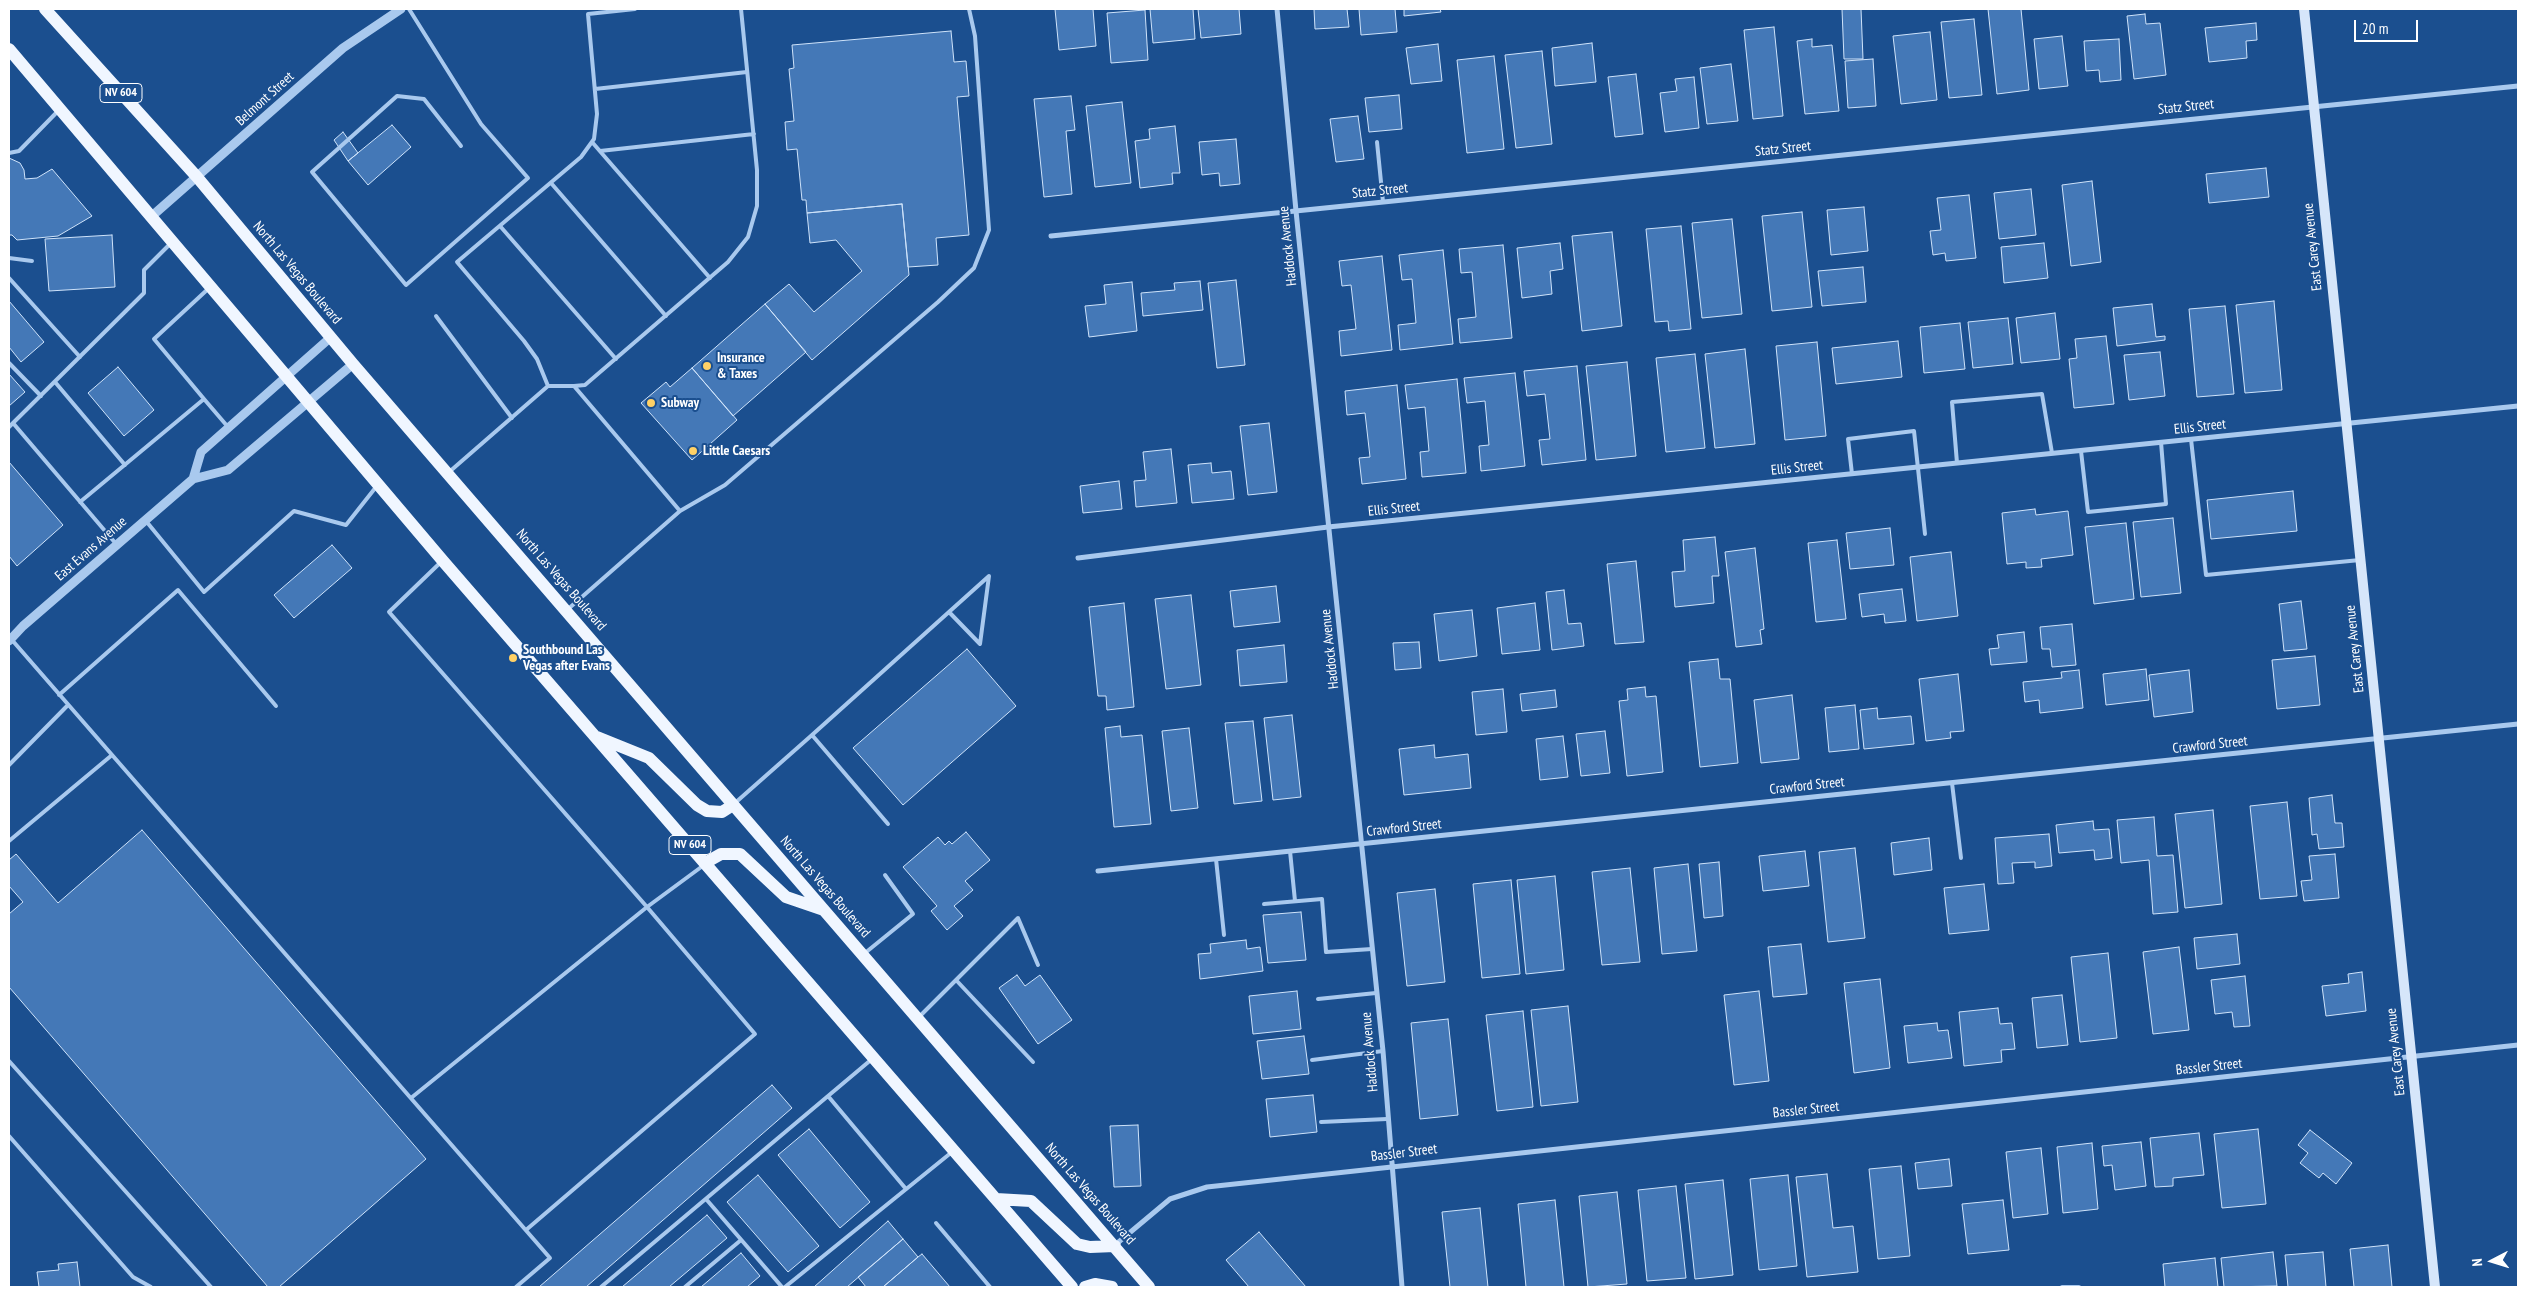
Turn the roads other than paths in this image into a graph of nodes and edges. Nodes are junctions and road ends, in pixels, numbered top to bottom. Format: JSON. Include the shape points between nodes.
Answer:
{"nodes":[{"id":1,"x":45,"y":9,"type":"edge"},
{"id":2,"x":401,"y":9,"type":"edge"},
{"id":3,"x":409,"y":9,"type":"edge"},
{"id":4,"x":635,"y":9,"type":"edge"},
{"id":5,"x":741,"y":9,"type":"edge"},
{"id":6,"x":969,"y":9,"type":"edge"},
{"id":7,"x":1278,"y":9,"type":"edge"},
{"id":8,"x":2304,"y":9,"type":"edge"},
{"id":9,"x":9,"y":50,"type":"edge"},
{"id":10,"x":747,"y":72,"type":"junction"},
{"id":11,"x":2518,"y":86,"type":"edge"},
{"id":12,"x":595,"y":89,"type":"junction"},
{"id":13,"x":2313,"y":106,"type":"junction"},
{"id":14,"x":60,"y":109,"type":"junction"},
{"id":15,"x":754,"y":134,"type":"junction"},
{"id":16,"x":592,"y":142,"type":"junction"},
{"id":17,"x":1377,"y":142,"type":"dead end"},
{"id":18,"x":461,"y":146,"type":"dead end"},
{"id":19,"x":600,"y":151,"type":"junction"},
{"id":20,"x":9,"y":153,"type":"edge"},
{"id":21,"x":197,"y":178,"type":"junction"},
{"id":22,"x":551,"y":182,"type":"junction"},
{"id":23,"x":1383,"y":202,"type":"junction"},
{"id":24,"x":1296,"y":211,"type":"junction"},
{"id":25,"x":152,"y":216,"type":"junction"},
{"id":26,"x":500,"y":226,"type":"junction"},
{"id":27,"x":1050,"y":236,"type":"dead end"},
{"id":28,"x":173,"y":241,"type":"junction"},
{"id":29,"x":9,"y":258,"type":"edge"},
{"id":30,"x":32,"y":261,"type":"dead end"},
{"id":31,"x":9,"y":278,"type":"edge"},
{"id":32,"x":710,"y":278,"type":"junction"},
{"id":33,"x":210,"y":286,"type":"junction"},
{"id":34,"x":436,"y":316,"type":"dead end"},
{"id":35,"x":666,"y":316,"type":"junction"},
{"id":36,"x":331,"y":337,"type":"junction"},
{"id":37,"x":80,"y":357,"type":"junction"},
{"id":38,"x":616,"y":359,"type":"junction"},
{"id":39,"x":9,"y":363,"type":"edge"},
{"id":40,"x":353,"y":364,"type":"junction"},
{"id":41,"x":287,"y":378,"type":"junction"},
{"id":42,"x":55,"y":382,"type":"junction"},
{"id":43,"x":548,"y":386,"type":"junction"},
{"id":44,"x":574,"y":386,"type":"junction"},
{"id":45,"x":41,"y":396,"type":"junction"},
{"id":46,"x":204,"y":399,"type":"junction"},
{"id":47,"x":308,"y":402,"type":"junction"},
{"id":48,"x":2518,"y":406,"type":"edge"},
{"id":49,"x":512,"y":418,"type":"junction"},
{"id":50,"x":2346,"y":424,"type":"junction"},
{"id":51,"x":11,"y":425,"type":"edge"},
{"id":52,"x":229,"y":428,"type":"junction"},
{"id":53,"x":2190,"y":439,"type":"junction"},
{"id":54,"x":2161,"y":442,"type":"junction"},
{"id":55,"x":2081,"y":450,"type":"junction"},
{"id":56,"x":2052,"y":453,"type":"junction"},
{"id":57,"x":1957,"y":463,"type":"junction"},
{"id":58,"x":125,"y":465,"type":"junction"},
{"id":59,"x":1918,"y":467,"type":"junction"},
{"id":60,"x":448,"y":473,"type":"junction"},
{"id":61,"x":1852,"y":474,"type":"junction"},
{"id":62,"x":193,"y":479,"type":"junction"},
{"id":63,"x":378,"y":485,"type":"junction"},
{"id":64,"x":80,"y":502,"type":"junction"},
{"id":65,"x":680,"y":512,"type":"junction"},
{"id":66,"x":146,"y":520,"type":"junction"},
{"id":67,"x":1328,"y":527,"type":"junction"},
{"id":68,"x":1925,"y":534,"type":"dead end"},
{"id":69,"x":117,"y":545,"type":"junction"},
{"id":70,"x":1078,"y":558,"type":"dead end"},
{"id":71,"x":2360,"y":560,"type":"junction"},
{"id":72,"x":442,"y":561,"type":"junction"},
{"id":73,"x":567,"y":610,"type":"junction"},
{"id":74,"x":949,"y":612,"type":"junction"},
{"id":75,"x":9,"y":639,"type":"edge"},
{"id":76,"x":60,"y":695,"type":"junction"},
{"id":77,"x":68,"y":705,"type":"junction"},
{"id":78,"x":276,"y":706,"type":"dead end"},
{"id":79,"x":2518,"y":724,"type":"edge"},
{"id":80,"x":812,"y":735,"type":"junction"},
{"id":81,"x":595,"y":736,"type":"junction"},
{"id":82,"x":2378,"y":738,"type":"junction"},
{"id":83,"x":112,"y":755,"type":"junction"},
{"id":84,"x":9,"y":765,"type":"edge"},
{"id":85,"x":1952,"y":783,"type":"junction"},
{"id":86,"x":733,"y":804,"type":"junction"},
{"id":87,"x":888,"y":824,"type":"dead end"},
{"id":88,"x":9,"y":841,"type":"edge"},
{"id":89,"x":1361,"y":844,"type":"junction"},
{"id":90,"x":1290,"y":852,"type":"junction"},
{"id":91,"x":1960,"y":858,"type":"dead end"},
{"id":92,"x":1216,"y":859,"type":"junction"},
{"id":93,"x":705,"y":863,"type":"junction"},
{"id":94,"x":1098,"y":871,"type":"dead end"},
{"id":95,"x":885,"y":875,"type":"dead end"},
{"id":96,"x":1295,"y":901,"type":"junction"},
{"id":97,"x":1264,"y":904,"type":"dead end"},
{"id":98,"x":647,"y":907,"type":"junction"},
{"id":99,"x":824,"y":910,"type":"junction"},
{"id":100,"x":1224,"y":935,"type":"dead end"},
{"id":101,"x":1372,"y":949,"type":"junction"},
{"id":102,"x":863,"y":955,"type":"junction"},
{"id":103,"x":1038,"y":965,"type":"dead end"},
{"id":104,"x":956,"y":980,"type":"junction"},
{"id":105,"x":1376,"y":994,"type":"junction"},
{"id":106,"x":1318,"y":999,"type":"dead end"},
{"id":107,"x":918,"y":1018,"type":"junction"},
{"id":108,"x":2518,"y":1045,"type":"edge"},
{"id":109,"x":1382,"y":1051,"type":"junction"},
{"id":110,"x":2411,"y":1056,"type":"junction"},
{"id":111,"x":873,"y":1057,"type":"junction"},
{"id":112,"x":1312,"y":1060,"type":"dead end"},
{"id":113,"x":9,"y":1061,"type":"edge"},
{"id":114,"x":1033,"y":1062,"type":"dead end"},
{"id":115,"x":828,"y":1096,"type":"junction"},
{"id":116,"x":411,"y":1098,"type":"junction"},
{"id":117,"x":1387,"y":1119,"type":"junction"},
{"id":118,"x":1321,"y":1122,"type":"dead end"},
{"id":119,"x":9,"y":1136,"type":"edge"},
{"id":120,"x":954,"y":1151,"type":"junction"},
{"id":121,"x":1392,"y":1166,"type":"junction"},
{"id":122,"x":906,"y":1189,"type":"junction"},
{"id":123,"x":706,"y":1198,"type":"junction"},
{"id":124,"x":996,"y":1199,"type":"junction"},
{"id":125,"x":936,"y":1223,"type":"dead end"},
{"id":126,"x":526,"y":1230,"type":"junction"},
{"id":127,"x":742,"y":1240,"type":"junction"},
{"id":128,"x":1115,"y":1246,"type":"junction"},
{"id":129,"x":151,"y":1287,"type":"edge"},
{"id":130,"x":211,"y":1287,"type":"edge"},
{"id":131,"x":516,"y":1287,"type":"edge"},
{"id":132,"x":601,"y":1287,"type":"edge"},
{"id":133,"x":685,"y":1287,"type":"edge"},
{"id":134,"x":783,"y":1287,"type":"edge"},
{"id":135,"x":990,"y":1287,"type":"edge"},
{"id":136,"x":1072,"y":1287,"type":"edge"},
{"id":137,"x":1085,"y":1287,"type":"edge"},
{"id":138,"x":1112,"y":1287,"type":"edge"},
{"id":139,"x":1149,"y":1287,"type":"edge"},
{"id":140,"x":1402,"y":1287,"type":"edge"},
{"id":141,"x":2062,"y":1287,"type":"edge"},
{"id":142,"x":2079,"y":1287,"type":"edge"},
{"id":143,"x":2434,"y":1287,"type":"edge"}],
"edges":[{"from":1,"to":21,"type":"main road","name":"North Las Vegas Boulevard","number":"NV 604"},
{"from":2,"to":21,"type":"street","name":"Belmont Street","via":[[343,48]]},
{"from":3,"to":18,"type":"lane","via":[[481,124],[528,178],[406,284],[312,172],[397,96],[424,99]]},
{"from":4,"to":12,"type":"lane","via":[[588,14]]},
{"from":5,"to":10,"type":"lane"},
{"from":6,"to":65,"type":"lane","via":[[975,36],[990,230],[974,268],[725,485]]},
{"from":7,"to":24,"type":"street","name":"Haddock Avenue"},
{"from":8,"to":13,"type":"main road","name":"East Carey Avenue"},
{"from":9,"to":14,"type":"main road","number":"NV 604"},
{"from":10,"to":12,"type":"lane"},
{"from":10,"to":15,"type":"lane"},
{"from":11,"to":13,"type":"street","name":"Statz Street"},
{"from":12,"to":16,"type":"lane","via":[[597,114]]},
{"from":13,"to":23,"type":"street","name":"Statz Street"},
{"from":13,"to":50,"type":"main road","name":"East Carey Avenue"},
{"from":14,"to":20,"type":"lane","via":[[19,152]]},
{"from":14,"to":25,"type":"main road","number":"NV 604"},
{"from":15,"to":19,"type":"lane"},
{"from":15,"to":32,"type":"lane","via":[[757,206],[748,237]]},
{"from":16,"to":19,"type":"lane"},
{"from":16,"to":22,"type":"lane","via":[[581,157]]},
{"from":17,"to":23,"type":"lane"},
{"from":19,"to":32,"type":"lane"},
{"from":21,"to":25,"type":"street","name":"Belmont Street"},
{"from":21,"to":36,"type":"main road","name":"North Las Vegas Boulevard","number":"NV 604"},
{"from":22,"to":26,"type":"lane"},
{"from":22,"to":35,"type":"lane"},
{"from":23,"to":24,"type":"street","name":"Statz Street"},
{"from":24,"to":27,"type":"street","name":"Statz Street"},
{"from":24,"to":67,"type":"street","name":"Haddock Avenue"},
{"from":25,"to":28,"type":"main road","number":"NV 604"},
{"from":26,"to":38,"type":"lane"},
{"from":26,"to":43,"type":"lane","via":[[457,262],[524,341]]},
{"from":28,"to":33,"type":"main road","number":"NV 604"},
{"from":28,"to":37,"type":"lane","via":[[144,270],[144,294]]},
{"from":29,"to":30,"type":"lane"},
{"from":31,"to":37,"type":"lane"},
{"from":32,"to":35,"type":"lane"},
{"from":33,"to":41,"type":"main road","number":"NV 604"},
{"from":33,"to":46,"type":"lane","via":[[154,339]]},
{"from":34,"to":49,"type":"lane"},
{"from":35,"to":38,"type":"lane"},
{"from":36,"to":40,"type":"main road","name":"North Las Vegas Boulevard","number":"NV 604"},
{"from":36,"to":41,"type":"street"},
{"from":37,"to":42,"type":"lane"},
{"from":38,"to":44,"type":"lane","via":[[585,385]]},
{"from":39,"to":45,"type":"lane"},
{"from":40,"to":47,"type":"street","name":"East Evans Avenue"},
{"from":40,"to":60,"type":"main road","name":"North Las Vegas Boulevard","number":"NV 604"},
{"from":41,"to":47,"type":"main road","number":"NV 604"},
{"from":41,"to":52,"type":"street"},
{"from":42,"to":45,"type":"lane"},
{"from":42,"to":58,"type":"lane"},
{"from":43,"to":44,"type":"lane"},
{"from":43,"to":49,"type":"lane"},
{"from":44,"to":65,"type":"lane"},
{"from":45,"to":51,"type":"lane"},
{"from":46,"to":52,"type":"lane"},
{"from":46,"to":58,"type":"lane"},
{"from":47,"to":62,"type":"street","name":"East Evans Avenue","via":[[228,470]]},
{"from":47,"to":63,"type":"main road","number":"NV 604"},
{"from":48,"to":50,"type":"street","name":"Ellis Street"},
{"from":49,"to":60,"type":"lane"},
{"from":50,"to":53,"type":"street","name":"Ellis Street"},
{"from":50,"to":71,"type":"main road","name":"East Carey Avenue"},
{"from":51,"to":64,"type":"lane"},
{"from":52,"to":62,"type":"street","via":[[201,452]]},
{"from":53,"to":54,"type":"street","name":"Ellis Street"},
{"from":53,"to":71,"type":"lane","via":[[2206,575]]},
{"from":54,"to":55,"type":"street","name":"Ellis Street"},
{"from":54,"to":55,"type":"lane","via":[[2166,504],[2088,512]]},
{"from":55,"to":56,"type":"street","name":"Ellis Street"},
{"from":56,"to":57,"type":"street","name":"Ellis Street"},
{"from":56,"to":57,"type":"lane","via":[[2042,394],[1952,402]]},
{"from":57,"to":59,"type":"street","name":"Ellis Street"},
{"from":58,"to":64,"type":"lane"},
{"from":59,"to":61,"type":"street","name":"Ellis Street"},
{"from":59,"to":61,"type":"lane","via":[[1914,432],[1848,439]]},
{"from":59,"to":68,"type":"lane"},
{"from":60,"to":73,"type":"main road","name":"North Las Vegas Boulevard","number":"NV 604"},
{"from":61,"to":67,"type":"street","name":"Ellis Street"},
{"from":62,"to":66,"type":"street","name":"East Evans Avenue"},
{"from":63,"to":66,"type":"lane","via":[[346,525],[294,511],[204,592]]},
{"from":63,"to":72,"type":"main road","number":"NV 604"},
{"from":64,"to":69,"type":"lane"},
{"from":65,"to":73,"type":"lane"},
{"from":66,"to":69,"type":"street","name":"East Evans Avenue"},
{"from":67,"to":70,"type":"street","name":"Ellis Street"},
{"from":67,"to":89,"type":"street","name":"Haddock Avenue"},
{"from":69,"to":75,"type":"street","name":"East Evans Avenue"},
{"from":71,"to":82,"type":"main road","name":"East Carey Avenue"},
{"from":72,"to":81,"type":"main road","number":"NV 604"},
{"from":72,"to":98,"type":"lane","via":[[388,612]]},
{"from":73,"to":86,"type":"main road","name":"North Las Vegas Boulevard","number":"NV 604"},
{"from":74,"to":74,"type":"lane","via":[[976,588],[989,576],[980,644]]},
{"from":74,"to":80,"type":"lane"},
{"from":75,"to":76,"type":"lane"},
{"from":76,"to":77,"type":"lane"},
{"from":76,"to":78,"type":"lane","via":[[178,590]]},
{"from":77,"to":83,"type":"lane"},
{"from":77,"to":84,"type":"lane"},
{"from":79,"to":82,"type":"street","name":"Crawford Street"},
{"from":80,"to":86,"type":"lane"},
{"from":80,"to":87,"type":"lane"},
{"from":81,"to":86,"type":"main road","via":[[649,758],[707,811],[722,812]]},
{"from":81,"to":93,"type":"main road","number":"NV 604"},
{"from":82,"to":85,"type":"street","name":"Crawford Street"},
{"from":82,"to":110,"type":"main road","name":"East Carey Avenue"},
{"from":83,"to":88,"type":"lane"},
{"from":83,"to":116,"type":"lane"},
{"from":85,"to":89,"type":"street","name":"Crawford Street"},
{"from":85,"to":91,"type":"lane"},
{"from":86,"to":99,"type":"main road","name":"North Las Vegas Boulevard","number":"NV 604"},
{"from":89,"to":90,"type":"street","name":"Crawford Street"},
{"from":89,"to":101,"type":"street","name":"Haddock Avenue"},
{"from":90,"to":92,"type":"street","name":"Crawford Street"},
{"from":90,"to":96,"type":"lane"},
{"from":92,"to":94,"type":"street","name":"Crawford Street"},
{"from":92,"to":100,"type":"lane"},
{"from":93,"to":98,"type":"lane"},
{"from":93,"to":99,"type":"main road","via":[[721,854],[740,854],[786,897]]},
{"from":93,"to":111,"type":"main road","number":"NV 604"},
{"from":95,"to":102,"type":"lane","via":[[913,914]]},
{"from":96,"to":97,"type":"lane"},
{"from":96,"to":101,"type":"lane","via":[[1322,899],[1326,952]]},
{"from":98,"to":116,"type":"lane"},
{"from":98,"to":126,"type":"lane","via":[[755,1034]]},
{"from":99,"to":102,"type":"main road","name":"North Las Vegas Boulevard","number":"NV 604"},
{"from":101,"to":105,"type":"street","name":"Haddock Avenue"},
{"from":102,"to":107,"type":"main road","name":"North Las Vegas Boulevard","number":"NV 604"},
{"from":103,"to":104,"type":"lane","via":[[1018,918]]},
{"from":104,"to":107,"type":"lane"},
{"from":104,"to":114,"type":"lane"},
{"from":105,"to":106,"type":"lane"},
{"from":105,"to":109,"type":"street","name":"Haddock Avenue"},
{"from":107,"to":128,"type":"main road","name":"North Las Vegas Boulevard","number":"NV 604"},
{"from":108,"to":110,"type":"street","name":"Bassler Street"},
{"from":109,"to":112,"type":"lane"},
{"from":109,"to":117,"type":"street","name":"Haddock Avenue"},
{"from":110,"to":121,"type":"street","name":"Bassler Street"},
{"from":110,"to":143,"type":"main road","name":"East Carey Avenue"},
{"from":111,"to":115,"type":"lane"},
{"from":111,"to":120,"type":"main road","number":"NV 604"},
{"from":113,"to":130,"type":"lane"},
{"from":115,"to":122,"type":"lane"},
{"from":115,"to":123,"type":"lane"},
{"from":116,"to":126,"type":"lane"},
{"from":117,"to":118,"type":"lane"},
{"from":117,"to":121,"type":"street","name":"Haddock Avenue"},
{"from":119,"to":129,"type":"lane","via":[[133,1277]]},
{"from":120,"to":122,"type":"lane"},
{"from":120,"to":124,"type":"main road","number":"NV 604"},
{"from":121,"to":128,"type":"street","name":"Bassler Street","via":[[1207,1187],[1170,1199]]},
{"from":121,"to":140,"type":"street","name":"Haddock Avenue"},
{"from":122,"to":134,"type":"lane"},
{"from":123,"to":127,"type":"lane"},
{"from":123,"to":132,"type":"lane"},
{"from":124,"to":128,"type":"main road","via":[[1031,1201],[1077,1244],[1090,1248]]},
{"from":124,"to":136,"type":"main road","number":"NV 604"},
{"from":125,"to":135,"type":"lane"},
{"from":126,"to":131,"type":"lane","via":[[550,1258]]},
{"from":127,"to":133,"type":"lane"},
{"from":127,"to":134,"type":"lane"},
{"from":128,"to":139,"type":"main road","name":"North Las Vegas Boulevard","number":"NV 604"},
{"from":137,"to":138,"type":"main road","via":[[1095,1284]]},
{"from":141,"to":142,"type":"lane"}]}
